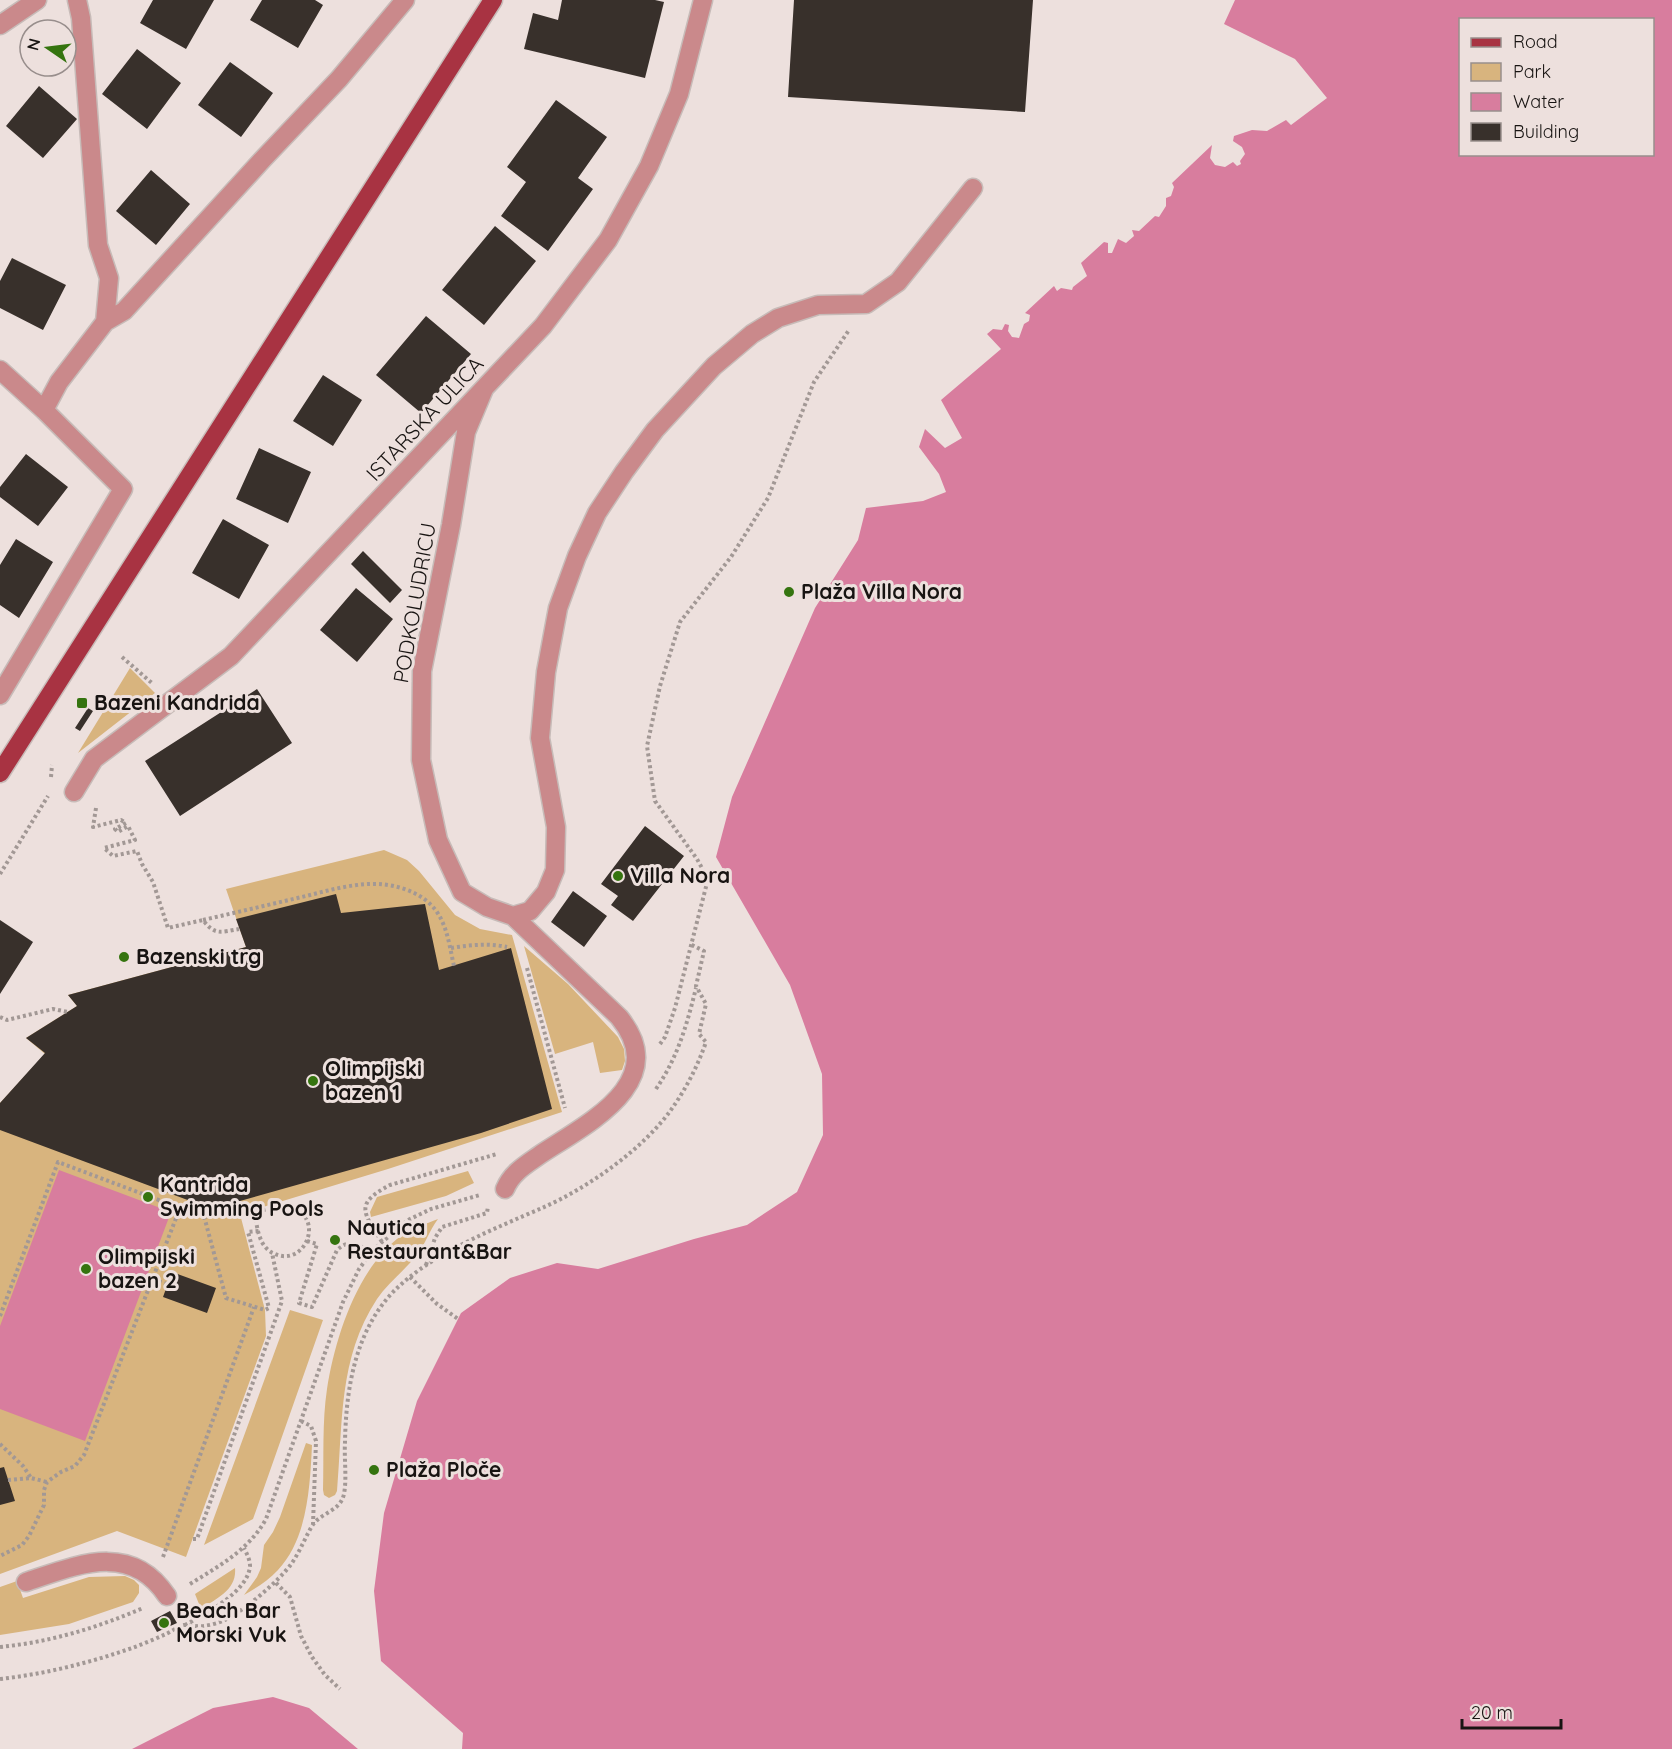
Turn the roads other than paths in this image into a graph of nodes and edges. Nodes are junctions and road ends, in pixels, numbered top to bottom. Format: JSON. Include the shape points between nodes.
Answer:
{"nodes":[{"id":1,"x":37,"y":0,"type":"edge"},
{"id":2,"x":77,"y":0,"type":"edge"},
{"id":3,"x":405,"y":0,"type":"edge"},
{"id":4,"x":493,"y":0,"type":"edge"},
{"id":5,"x":703,"y":0,"type":"edge"},
{"id":6,"x":0,"y":25,"type":"edge"},
{"id":7,"x":973,"y":188,"type":"dead end"},
{"id":8,"x":105,"y":321,"type":"junction"},
{"id":9,"x":0,"y":370,"type":"edge"},
{"id":10,"x":484,"y":389,"type":"junction"},
{"id":11,"x":44,"y":410,"type":"junction"},
{"id":12,"x":0,"y":695,"type":"edge"},
{"id":13,"x":0,"y":773,"type":"edge"},
{"id":14,"x":74,"y":792,"type":"dead end"},
{"id":15,"x":513,"y":916,"type":"junction"},
{"id":16,"x":505,"y":1189,"type":"road end"},
{"id":17,"x":26,"y":1582,"type":"dead end"},
{"id":18,"x":167,"y":1596,"type":"road end"}],
"edges":[{"from":1,"to":6,"type":"street"},
{"from":2,"to":8,"type":"street","via":[[98,245],[109,278]]},
{"from":3,"to":8,"type":"street","via":[[339,79],[124,311]]},
{"from":4,"to":13,"type":"main road"},
{"from":5,"to":10,"type":"street","name":"ISTARSKA ULICA","via":[[679,94],[649,166],[613,231],[543,326]]},
{"from":7,"to":15,"type":"street","via":[[898,282],[866,304],[818,306],[778,318],[714,366],[655,430],[597,513],[576,556],[558,608],[546,672],[540,738],[556,827],[555,870],[546,892],[530,911]]},
{"from":8,"to":11,"type":"street","via":[[59,382]]},
{"from":9,"to":11,"type":"street"},
{"from":10,"to":14,"type":"street","name":"ISTARSKA ULICA","via":[[231,656],[94,759]]},
{"from":10,"to":15,"type":"street","name":"PODKOLUDRICU","via":[[466,432],[422,671],[421,760],[438,840],[462,892]]},
{"from":11,"to":12,"type":"street","via":[[123,489]]},
{"from":15,"to":16,"type":"street","via":[[619,1017],[632,1035],[636,1049],[634,1072],[617,1099],[511,1177]]},
{"from":17,"to":18,"type":"street","via":[[92,1563],[116,1562],[148,1574]]}]}
